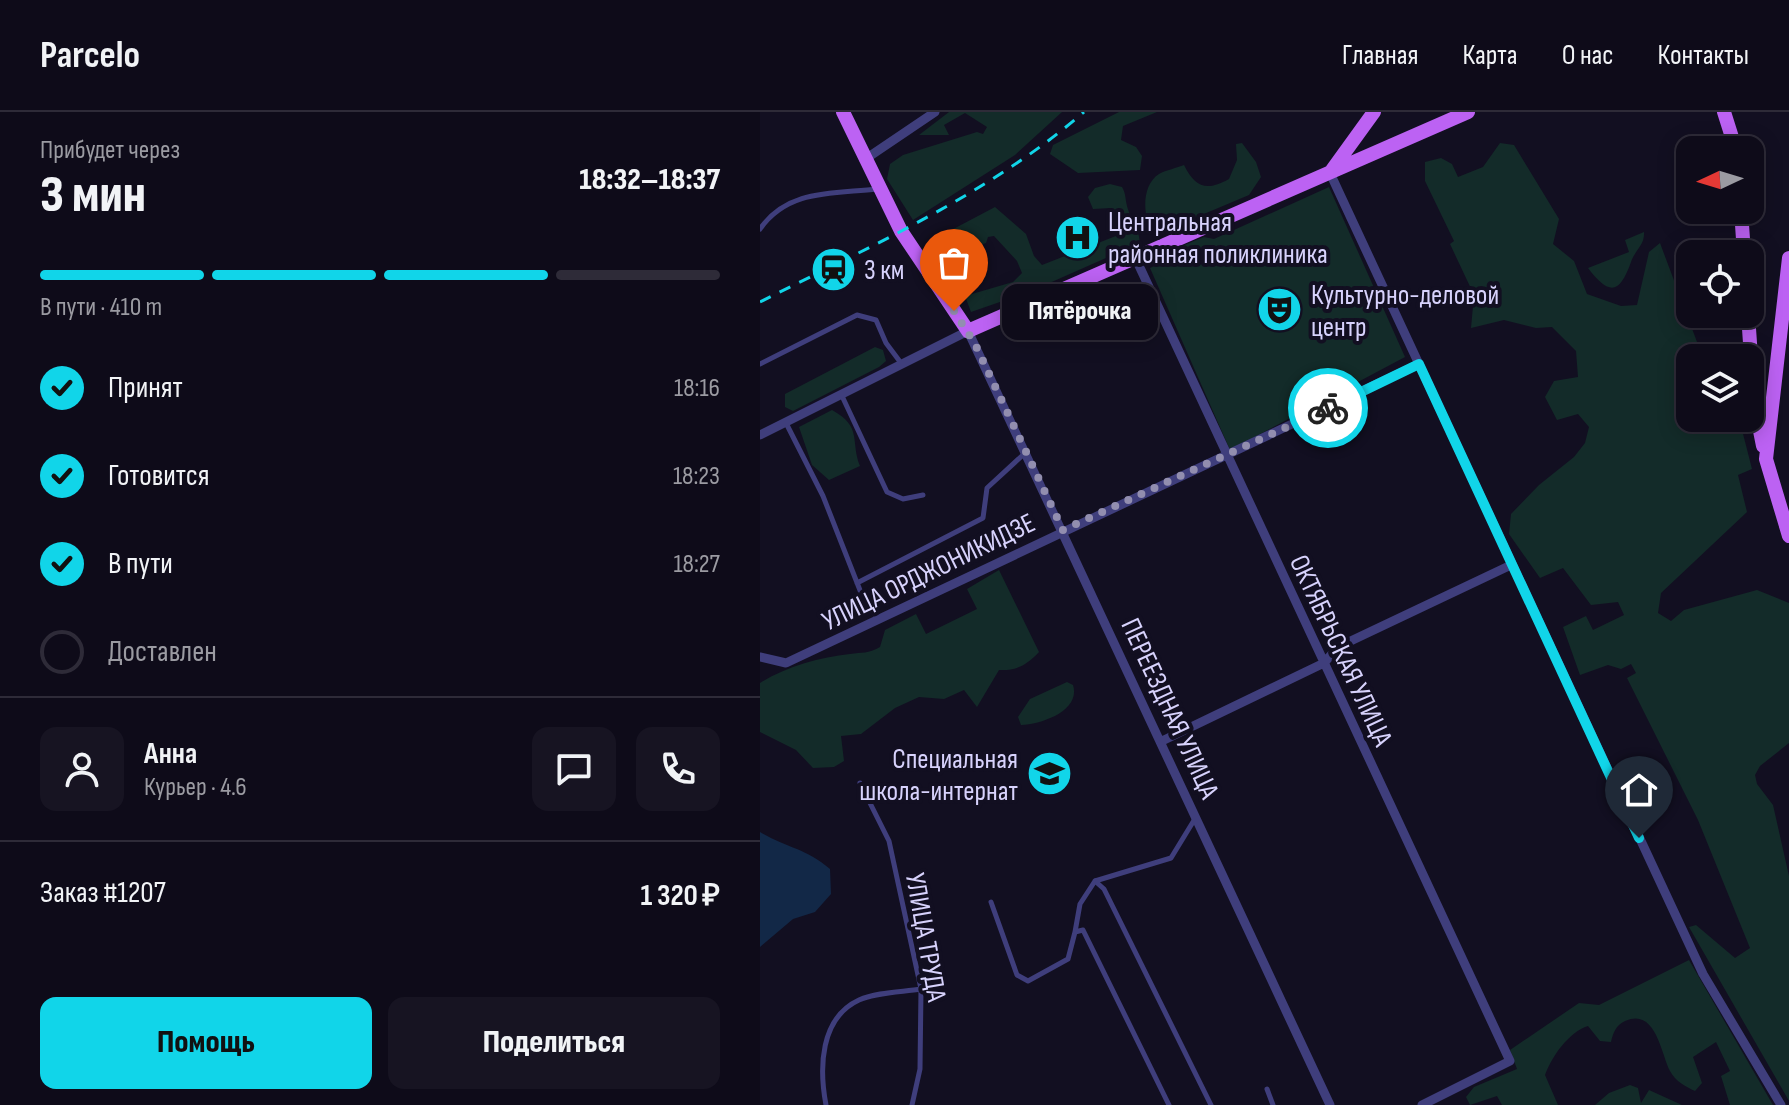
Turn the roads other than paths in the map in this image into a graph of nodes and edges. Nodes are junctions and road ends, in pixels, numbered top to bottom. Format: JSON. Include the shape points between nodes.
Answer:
{"nodes":[{"id":1,"x":843,"y":112,"type":"edge"},
{"id":2,"x":935,"y":112,"type":"edge"},
{"id":3,"x":1374,"y":112,"type":"edge"},
{"id":4,"x":1468,"y":112,"type":"edge"},
{"id":5,"x":1724,"y":112,"type":"edge"},
{"id":6,"x":1732,"y":136,"type":"edge"},
{"id":7,"x":864,"y":160,"type":"junction"},
{"id":8,"x":1330,"y":173,"type":"junction"},
{"id":9,"x":878,"y":188,"type":"junction"},
{"id":10,"x":760,"y":229,"type":"edge"},
{"id":11,"x":1135,"y":257,"type":"junction"},
{"id":12,"x":1789,"y":258,"type":"edge"},
{"id":13,"x":1749,"y":328,"type":"edge"},
{"id":14,"x":968,"y":331,"type":"junction"},
{"id":15,"x":760,"y":364,"type":"edge"},
{"id":16,"x":1419,"y":364,"type":"junction"},
{"id":17,"x":902,"y":366,"type":"junction"},
{"id":18,"x":842,"y":396,"type":"junction"},
{"id":19,"x":786,"y":423,"type":"junction"},
{"id":20,"x":760,"y":435,"type":"edge"},
{"id":21,"x":1026,"y":453,"type":"junction"},
{"id":22,"x":1227,"y":456,"type":"junction"},
{"id":23,"x":1766,"y":459,"type":"junction"},
{"id":24,"x":923,"y":495,"type":"dead end"},
{"id":25,"x":1063,"y":530,"type":"junction"},
{"id":26,"x":1789,"y":536,"type":"edge"},
{"id":27,"x":1511,"y":565,"type":"junction"},
{"id":28,"x":857,"y":583,"type":"junction"},
{"id":29,"x":879,"y":619,"type":"junction"},
{"id":30,"x":760,"y":657,"type":"edge"},
{"id":31,"x":1324,"y":663,"type":"junction"},
{"id":32,"x":1162,"y":741,"type":"junction"},
{"id":33,"x":860,"y":783,"type":"dead end"},
{"id":34,"x":1197,"y":816,"type":"junction"},
{"id":35,"x":1095,"y":881,"type":"junction"},
{"id":36,"x":991,"y":902,"type":"dead end"},
{"id":37,"x":1075,"y":932,"type":"junction"},
{"id":38,"x":921,"y":989,"type":"junction"},
{"id":39,"x":1267,"y":1089,"type":"dead end"},
{"id":40,"x":826,"y":1105,"type":"edge"},
{"id":41,"x":912,"y":1105,"type":"edge"},
{"id":42,"x":1169,"y":1105,"type":"edge"},
{"id":43,"x":1211,"y":1105,"type":"edge"},
{"id":44,"x":1273,"y":1105,"type":"edge"},
{"id":45,"x":1330,"y":1105,"type":"edge"},
{"id":46,"x":1422,"y":1105,"type":"edge"},
{"id":47,"x":1781,"y":1105,"type":"edge"}],
"edges":[{"from":1,"to":7,"type":"main road"},
{"from":2,"to":7,"type":"street"},
{"from":3,"to":8,"type":"main road"},
{"from":4,"to":8,"type":"main road"},
{"from":5,"to":6,"type":"main road"},
{"from":7,"to":9,"type":"main road"},
{"from":8,"to":11,"type":"main road"},
{"from":8,"to":16,"type":"street"},
{"from":9,"to":10,"type":"lane","via":[[794,198]]},
{"from":9,"to":14,"type":"main road"},
{"from":11,"to":14,"type":"main road"},
{"from":11,"to":22,"type":"street","name":"ОКТЯБРЬСКАЯ УЛИЦА"},
{"from":12,"to":23,"type":"main road"},
{"from":13,"to":23,"type":"main road","via":[[1754,401]]},
{"from":14,"to":17,"type":"street"},
{"from":14,"to":21,"type":"street","name":"ПЕРЕЕЗДНАЯ УЛИЦА"},
{"from":15,"to":17,"type":"lane","via":[[857,315],[876,320]]},
{"from":16,"to":22,"type":"street","name":"УЛИЦА ОРДЖОНИКИДЗЕ"},
{"from":16,"to":27,"type":"street"},
{"from":17,"to":18,"type":"street"},
{"from":18,"to":19,"type":"street"},
{"from":18,"to":24,"type":"lane","via":[[887,492],[903,499]]},
{"from":19,"to":20,"type":"street"},
{"from":19,"to":28,"type":"lane","via":[[823,496]]},
{"from":21,"to":25,"type":"street","name":"ПЕРЕЕЗДНАЯ УЛИЦА"},
{"from":21,"to":28,"type":"lane","via":[[987,488],[983,518]]},
{"from":22,"to":25,"type":"street","name":"УЛИЦА ОРДЖОНИКИДЗЕ"},
{"from":22,"to":31,"type":"street","name":"ОКТЯБРЬСКАЯ УЛИЦА"},
{"from":23,"to":26,"type":"main road"},
{"from":25,"to":29,"type":"street","name":"УЛИЦА ОРДЖОНИКИДЗЕ"},
{"from":25,"to":32,"type":"street","name":"ПЕРЕЕЗДНАЯ УЛИЦА"},
{"from":27,"to":31,"type":"street","via":[[1338,647]]},
{"from":27,"to":47,"type":"street","via":[[1703,974]]},
{"from":28,"to":29,"type":"lane"},
{"from":29,"to":30,"type":"street","name":"УЛИЦА ОРДЖОНИКИДЗЕ","via":[[786,663]]},
{"from":31,"to":32,"type":"street"},
{"from":31,"to":46,"type":"street","name":"ОКТЯБРЬСКАЯ УЛИЦА","via":[[1510,1061]]},
{"from":32,"to":34,"type":"street","name":"ПЕРЕЕЗДНАЯ УЛИЦА"},
{"from":33,"to":38,"type":"lane","name":"УЛИЦА ТРУДА","via":[[889,841]]},
{"from":34,"to":35,"type":"lane","via":[[1171,858]]},
{"from":34,"to":45,"type":"street","name":"ПЕРЕЕЗДНАЯ УЛИЦА"},
{"from":35,"to":37,"type":"lane","via":[[1080,904]]},
{"from":35,"to":43,"type":"lane","via":[[1104,889]]},
{"from":36,"to":37,"type":"lane","via":[[1017,975],[1028,981],[1068,959]]},
{"from":37,"to":42,"type":"lane","via":[[1083,930]]},
{"from":38,"to":40,"type":"lane","via":[[860,999],[835,1020],[824,1047]]},
{"from":38,"to":41,"type":"lane","name":"УЛИЦА ТРУДА","via":[[920,1069]]},
{"from":39,"to":44,"type":"lane"}]}
